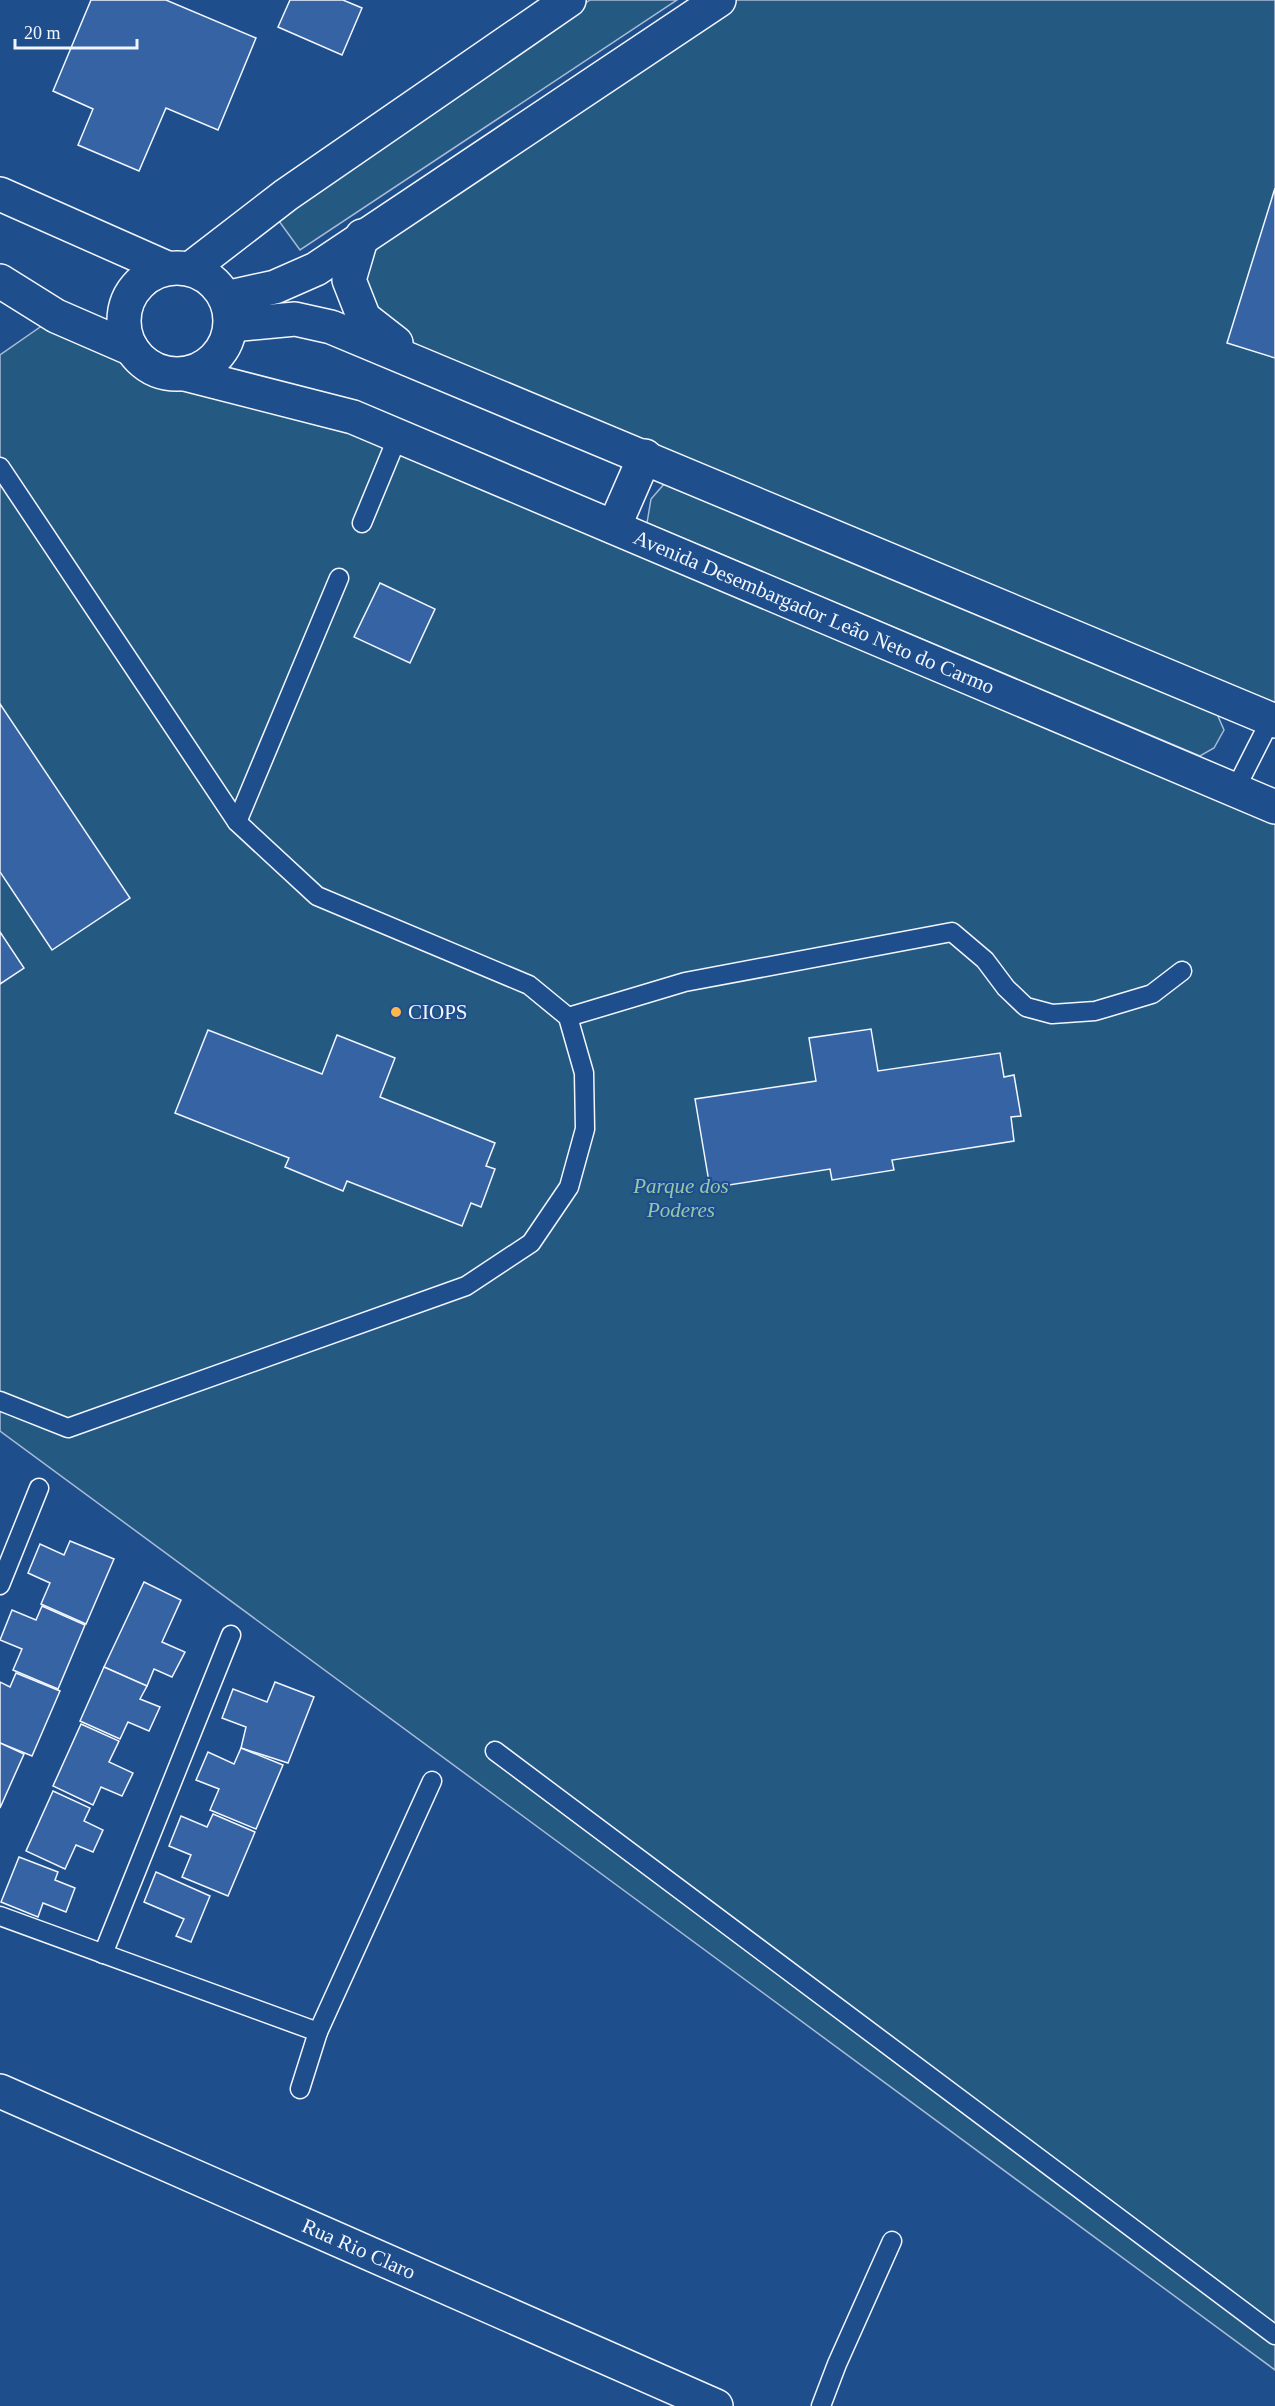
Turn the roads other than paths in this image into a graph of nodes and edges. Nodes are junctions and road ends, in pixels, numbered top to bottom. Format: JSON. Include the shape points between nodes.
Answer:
{"nodes":[{"id":1,"x":569,"y":0,"type":"edge"},
{"id":2,"x":719,"y":0,"type":"edge"},
{"id":3,"x":0,"y":194,"type":"edge"},
{"id":4,"x":362,"y":237,"type":"junction"},
{"id":5,"x":178,"y":269,"type":"junction"},
{"id":6,"x":0,"y":282,"type":"edge"},
{"id":7,"x":228,"y":311,"type":"junction"},
{"id":8,"x":132,"y":349,"type":"junction"},
{"id":9,"x":426,"y":368,"type":"junction"},
{"id":10,"x":185,"y":374,"type":"junction"},
{"id":11,"x":398,"y":436,"type":"junction"},
{"id":12,"x":645,"y":456,"type":"junction"},
{"id":13,"x":0,"y":467,"type":"edge"},
{"id":14,"x":362,"y":523,"type":"dead end"},
{"id":15,"x":614,"y":527,"type":"junction"},
{"id":16,"x":339,"y":578,"type":"dead end"},
{"id":17,"x":1274,"y":719,"type":"edge"},
{"id":18,"x":1235,"y":790,"type":"junction"},
{"id":19,"x":1275,"y":807,"type":"edge"},
{"id":20,"x":237,"y":822,"type":"junction"},
{"id":21,"x":1182,"y":971,"type":"dead end"},
{"id":22,"x":568,"y":1017,"type":"junction"},
{"id":23,"x":0,"y":1401,"type":"edge"},
{"id":24,"x":39,"y":1488,"type":"dead end"},
{"id":25,"x":0,"y":1585,"type":"edge"},
{"id":26,"x":231,"y":1635,"type":"dead end"},
{"id":27,"x":495,"y":1751,"type":"dead end"},
{"id":28,"x":432,"y":1781,"type":"dead end"},
{"id":29,"x":0,"y":1916,"type":"edge"},
{"id":30,"x":103,"y":1954,"type":"junction"},
{"id":31,"x":318,"y":2032,"type":"junction"},
{"id":32,"x":300,"y":2090,"type":"dead end"},
{"id":33,"x":0,"y":2091,"type":"edge"},
{"id":34,"x":892,"y":2241,"type":"dead end"},
{"id":35,"x":1275,"y":2335,"type":"edge"},
{"id":36,"x":716,"y":2406,"type":"edge"},
{"id":37,"x":821,"y":2406,"type":"edge"}],
"edges":[{"from":1,"to":5,"type":"main road"},
{"from":2,"to":4,"type":"main road"},
{"from":3,"to":5,"type":"main road"},
{"from":4,"to":7,"type":"main road","via":[[316,269]]},
{"from":4,"to":9,"type":"main road","via":[[349,280],[364,318]]},
{"from":5,"to":7,"type":"main road","via":[[210,279]]},
{"from":5,"to":8,"type":"main road","via":[[147,277],[133,291],[125,310],[125,331]]},
{"from":6,"to":8,"type":"main road","via":[[56,316]]},
{"from":7,"to":9,"type":"main road","via":[[332,327]]},
{"from":7,"to":10,"type":"main road","via":[[227,342],[217,357],[203,368]]},
{"from":8,"to":10,"type":"main road","via":[[146,365],[165,373]]},
{"from":9,"to":12,"type":"main road"},
{"from":10,"to":11,"type":"main road","name":"Avenida Desembargador Leão Neto do Carmo","via":[[353,417]]},
{"from":11,"to":14,"type":"lane"},
{"from":11,"to":15,"type":"main road","name":"Avenida Desembargador Leão Neto do Carmo"},
{"from":12,"to":15,"type":"main road"},
{"from":12,"to":17,"type":"main road"},
{"from":13,"to":20,"type":"lane"},
{"from":15,"to":18,"type":"main road","name":"Avenida Desembargador Leão Neto do Carmo"},
{"from":16,"to":20,"type":"lane"},
{"from":17,"to":18,"type":"lane"},
{"from":18,"to":19,"type":"main road","name":"Avenida Desembargador Leão Neto do Carmo"},
{"from":20,"to":22,"type":"lane","via":[[317,896],[529,985]]},
{"from":21,"to":22,"type":"lane","via":[[1152,994],[1095,1011],[1052,1014],[1026,1006],[985,960],[952,932],[685,982]]},
{"from":22,"to":23,"type":"lane","via":[[584,1073],[585,1129],[569,1187],[531,1243],[466,1286],[68,1428]]},
{"from":24,"to":25,"type":"lane"},
{"from":26,"to":30,"type":"lane"},
{"from":27,"to":35,"type":"lane"},
{"from":28,"to":31,"type":"lane"},
{"from":29,"to":30,"type":"lane"},
{"from":30,"to":31,"type":"lane"},
{"from":31,"to":32,"type":"lane"},
{"from":33,"to":36,"type":"main road","name":"Rua Rio Claro"},
{"from":34,"to":37,"type":"lane"}]}
